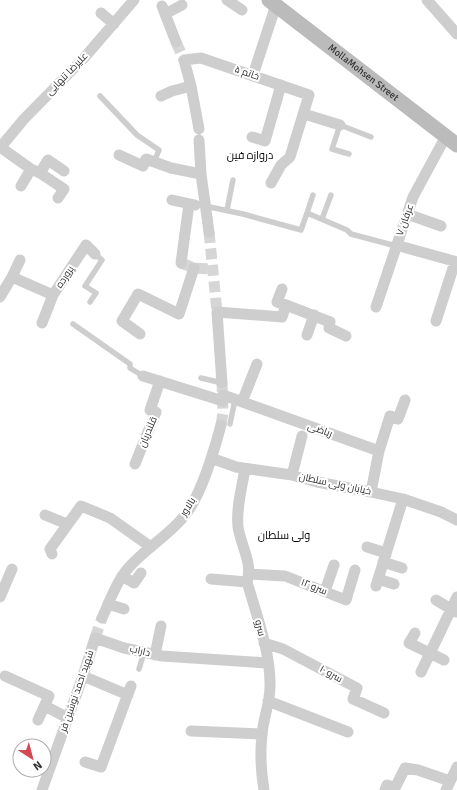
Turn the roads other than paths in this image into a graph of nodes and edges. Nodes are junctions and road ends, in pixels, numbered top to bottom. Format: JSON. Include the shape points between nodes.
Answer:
{"nodes":[{"id":1,"x":134,"y":0,"type":"edge"},
{"id":2,"x":227,"y":0,"type":"edge"},
{"id":3,"x":427,"y":0,"type":"edge"},
{"id":4,"x":271,"y":2,"type":"edge"},
{"id":5,"x":182,"y":5,"type":"dead end"},
{"id":6,"x":242,"y":10,"type":"dead end"},
{"id":7,"x":101,"y":13,"type":"dead end"},
{"id":8,"x":114,"y":24,"type":"junction"},
{"id":9,"x":457,"y":34,"type":"edge"},
{"id":10,"x":176,"y":42,"type":"tunnel mouth"},
{"id":11,"x":253,"y":75,"type":"junction"},
{"id":12,"x":281,"y":85,"type":"junction"},
{"id":13,"x":191,"y":86,"type":"junction"},
{"id":14,"x":100,"y":96,"type":"dead end"},
{"id":15,"x":161,"y":96,"type":"dead end"},
{"id":16,"x":304,"y":114,"type":"junction"},
{"id":17,"x":340,"y":125,"type":"junction"},
{"id":18,"x":199,"y":129,"type":"dead end"},
{"id":19,"x":252,"y":137,"type":"dead end"},
{"id":20,"x":371,"y":137,"type":"dead end"},
{"id":21,"x":199,"y":140,"type":"dead end"},
{"id":22,"x":451,"y":141,"type":"edge"},
{"id":23,"x":0,"y":148,"type":"edge"},
{"id":24,"x":349,"y":154,"type":"dead end"},
{"id":25,"x":119,"y":155,"type":"dead end"},
{"id":26,"x":154,"y":162,"type":"junction"},
{"id":27,"x":35,"y":171,"type":"junction"},
{"id":28,"x":64,"y":171,"type":"dead end"},
{"id":29,"x":202,"y":174,"type":"junction"},
{"id":30,"x":232,"y":180,"type":"dead end"},
{"id":31,"x":272,"y":183,"type":"dead end"},
{"id":32,"x":21,"y":186,"type":"dead end"},
{"id":33,"x":313,"y":195,"type":"dead end"},
{"id":34,"x":331,"y":195,"type":"dead end"},
{"id":35,"x":58,"y":198,"type":"dead end"},
{"id":36,"x":172,"y":200,"type":"dead end"},
{"id":37,"x":189,"y":204,"type":"junction"},
{"id":38,"x":205,"y":206,"type":"junction"},
{"id":39,"x":227,"y":210,"type":"junction"},
{"id":40,"x":307,"y":213,"type":"junction"},
{"id":41,"x":407,"y":214,"type":"junction"},
{"id":42,"x":322,"y":219,"type":"junction"},
{"id":43,"x":441,"y":226,"type":"dead end"},
{"id":44,"x":209,"y":232,"type":"tunnel mouth"},
{"id":45,"x":396,"y":245,"type":"junction"},
{"id":46,"x":95,"y":254,"type":"joint"},
{"id":47,"x":20,"y":260,"type":"dead end"},
{"id":48,"x":456,"y":262,"type":"edge"},
{"id":49,"x":181,"y":263,"type":"dead end"},
{"id":50,"x":194,"y":268,"type":"dead end"},
{"id":51,"x":12,"y":277,"type":"junction"},
{"id":52,"x":282,"y":289,"type":"dead end"},
{"id":53,"x":53,"y":295,"type":"junction"},
{"id":54,"x":0,"y":296,"type":"edge"},
{"id":55,"x":90,"y":302,"type":"dead end"},
{"id":56,"x":286,"y":305,"type":"junction"},
{"id":57,"x":376,"y":307,"type":"dead end"},
{"id":58,"x":314,"y":315,"type":"junction"},
{"id":59,"x":436,"y":321,"type":"dead end"},
{"id":60,"x":42,"y":323,"type":"dead end"},
{"id":61,"x":73,"y":324,"type":"dead end"},
{"id":62,"x":140,"y":334,"type":"dead end"},
{"id":63,"x":307,"y":335,"type":"dead end"},
{"id":64,"x":346,"y":336,"type":"dead end"},
{"id":65,"x":257,"y":364,"type":"dead end"},
{"id":66,"x":143,"y":376,"type":"joint"},
{"id":67,"x":201,"y":378,"type":"dead end"},
{"id":68,"x":160,"y":381,"type":"junction"},
{"id":69,"x":222,"y":383,"type":"joint"},
{"id":70,"x":404,"y":400,"type":"dead end"},
{"id":71,"x":239,"y":401,"type":"junction"},
{"id":72,"x":226,"y":424,"type":"joint"},
{"id":73,"x":302,"y":436,"type":"dead end"},
{"id":74,"x":379,"y":451,"type":"junction"},
{"id":75,"x":211,"y":458,"type":"junction"},
{"id":76,"x":135,"y":464,"type":"dead end"},
{"id":77,"x":245,"y":469,"type":"junction"},
{"id":78,"x":292,"y":475,"type":"junction"},
{"id":79,"x":371,"y":492,"type":"junction"},
{"id":80,"x":403,"y":499,"type":"junction"},
{"id":81,"x":44,"y":516,"type":"dead end"},
{"id":82,"x":456,"y":518,"type":"edge"},
{"id":83,"x":68,"y":524,"type":"junction"},
{"id":84,"x":151,"y":546,"type":"junction"},
{"id":85,"x":367,"y":547,"type":"dead end"},
{"id":86,"x":52,"y":554,"type":"dead end"},
{"id":87,"x":385,"y":557,"type":"junction"},
{"id":88,"x":334,"y":565,"type":"dead end"},
{"id":89,"x":402,"y":568,"type":"dead end"},
{"id":90,"x":12,"y":569,"type":"dead end"},
{"id":91,"x":355,"y":570,"type":"dead end"},
{"id":92,"x":141,"y":573,"type":"dead end"},
{"id":93,"x":122,"y":576,"type":"junction"},
{"id":94,"x":249,"y":578,"type":"junction"},
{"id":95,"x":211,"y":579,"type":"dead end"},
{"id":96,"x":394,"y":584,"type":"dead end"},
{"id":97,"x":325,"y":591,"type":"junction"},
{"id":98,"x":0,"y":597,"type":"edge"},
{"id":99,"x":457,"y":597,"type":"edge"},
{"id":100,"x":436,"y":600,"type":"dead end"},
{"id":101,"x":108,"y":604,"type":"junction"},
{"id":102,"x":124,"y":609,"type":"dead end"},
{"id":103,"x":454,"y":611,"type":"edge"},
{"id":104,"x":102,"y":618,"type":"tunnel mouth"},
{"id":105,"x":161,"y":626,"type":"dead end"},
{"id":106,"x":415,"y":634,"type":"dead end"},
{"id":107,"x":95,"y":638,"type":"joint"},
{"id":108,"x":264,"y":644,"type":"junction"},
{"id":109,"x":430,"y":653,"type":"junction"},
{"id":110,"x":149,"y":654,"type":"junction"},
{"id":111,"x":444,"y":660,"type":"dead end"},
{"id":112,"x":267,"y":663,"type":"junction"},
{"id":113,"x":139,"y":669,"type":"dead end"},
{"id":114,"x":421,"y":672,"type":"dead end"},
{"id":115,"x":5,"y":676,"type":"dead end"},
{"id":116,"x":83,"y":676,"type":"junction"},
{"id":117,"x":268,"y":701,"type":"junction"},
{"id":118,"x":45,"y":706,"type":"junction"},
{"id":119,"x":384,"y":712,"type":"dead end"},
{"id":120,"x":68,"y":718,"type":"junction"},
{"id":121,"x":38,"y":720,"type":"dead end"},
{"id":122,"x":191,"y":731,"type":"dead end"},
{"id":123,"x":348,"y":732,"type":"dead end"},
{"id":124,"x":262,"y":734,"type":"junction"},
{"id":125,"x":85,"y":762,"type":"dead end"},
{"id":126,"x":457,"y":767,"type":"edge"},
{"id":127,"x":448,"y":786,"type":"edge"},
{"id":128,"x":42,"y":790,"type":"edge"},
{"id":129,"x":264,"y":790,"type":"edge"},
{"id":130,"x":385,"y":790,"type":"edge"}],
"edges":[{"from":1,"to":8,"type":"street","name":"علیرضا تنهایی"},
{"from":2,"to":6,"type":"street"},
{"from":3,"to":9,"type":"street"},
{"from":4,"to":11,"type":"street"},
{"from":4,"to":22,"type":"main road","name":"MollaMohsen Street"},
{"from":5,"to":10,"type":"street","via":[[164,10]]},
{"from":7,"to":8,"type":"street"},
{"from":8,"to":23,"type":"street","name":"علیرضا تنهایی"},
{"from":11,"to":12,"type":"street","name":"خاتم ۵"},
{"from":11,"to":13,"type":"street","name":"خاتم ۵","via":[[201,58],[184,60]]},
{"from":12,"to":16,"type":"street","name":"خاتم ۵","via":[[310,95]]},
{"from":12,"to":19,"type":"street","via":[[264,141]]},
{"from":13,"to":15,"type":"street"},
{"from":13,"to":18,"type":"street"},
{"from":14,"to":26,"type":"lane","via":[[137,135],[159,150]]},
{"from":16,"to":17,"type":"street"},
{"from":16,"to":31,"type":"street","via":[[290,157],[281,165]]},
{"from":17,"to":20,"type":"lane"},
{"from":17,"to":24,"type":"lane","via":[[332,149]]},
{"from":21,"to":29,"type":"street"},
{"from":22,"to":41,"type":"street","name":"عرفان ۷","via":[[421,182]]},
{"from":23,"to":27,"type":"street"},
{"from":25,"to":26,"type":"street","via":[[143,166],[146,159]]},
{"from":26,"to":29,"type":"street"},
{"from":27,"to":28,"type":"street","via":[[48,160]]},
{"from":27,"to":32,"type":"street"},
{"from":27,"to":35,"type":"street","via":[[64,190]]},
{"from":29,"to":38,"type":"street"},
{"from":30,"to":39,"type":"lane"},
{"from":33,"to":40,"type":"lane"},
{"from":34,"to":42,"type":"lane"},
{"from":36,"to":37,"type":"street"},
{"from":37,"to":38,"type":"street"},
{"from":37,"to":49,"type":"street"},
{"from":38,"to":39,"type":"lane"},
{"from":38,"to":44,"type":"street"},
{"from":39,"to":40,"type":"lane","via":[[301,230]]},
{"from":40,"to":42,"type":"lane"},
{"from":41,"to":43,"type":"street"},
{"from":41,"to":45,"type":"street","name":"عرفان ۷"},
{"from":42,"to":45,"type":"lane","via":[[351,234]]},
{"from":45,"to":48,"type":"street"},
{"from":45,"to":57,"type":"street","name":"عرفان ۷"},
{"from":46,"to":53,"type":"street","name":"پرورده","via":[[86,246]]},
{"from":46,"to":55,"type":"lane","via":[[102,260],[85,286],[96,293]]},
{"from":47,"to":51,"type":"street"},
{"from":48,"to":59,"type":"street"},
{"from":50,"to":62,"type":"street","via":[[179,314],[138,294],[122,321]]},
{"from":51,"to":53,"type":"street"},
{"from":51,"to":54,"type":"street"},
{"from":52,"to":56,"type":"street","via":[[277,302]]},
{"from":53,"to":60,"type":"street","name":"پرورده"},
{"from":56,"to":58,"type":"street"},
{"from":56,"to":69,"type":"street","via":[[282,317],[217,312]]},
{"from":58,"to":63,"type":"street"},
{"from":58,"to":64,"type":"street","via":[[330,322],[329,328]]},
{"from":61,"to":66,"type":"lane"},
{"from":65,"to":71,"type":"street"},
{"from":66,"to":68,"type":"street","name":"ریاضی"},
{"from":67,"to":69,"type":"lane"},
{"from":68,"to":71,"type":"street","name":"ریاضی"},
{"from":68,"to":76,"type":"street","name":"قلندریان","via":[[150,410],[156,412]]},
{"from":70,"to":74,"type":"street","via":[[398,419],[390,416]]},
{"from":71,"to":72,"type":"lane"},
{"from":71,"to":74,"type":"street","name":"ریاضی"},
{"from":72,"to":75,"type":"street","name":"بالاور"},
{"from":73,"to":78,"type":"street"},
{"from":74,"to":79,"type":"street"},
{"from":75,"to":77,"type":"street","name":"خیابان ولی سلطان"},
{"from":75,"to":84,"type":"street","name":"بالاور","via":[[185,516]]},
{"from":77,"to":78,"type":"street","name":"خیابان ولی سلطان"},
{"from":77,"to":94,"type":"street","name":"سرو","via":[[238,526]]},
{"from":78,"to":79,"type":"street","name":"خیابان ولی سلطان"},
{"from":79,"to":80,"type":"street","name":"خیابان ولی سلطان"},
{"from":80,"to":82,"type":"street","name":"خیابان ولی سلطان"},
{"from":80,"to":87,"type":"street"},
{"from":81,"to":83,"type":"street"},
{"from":83,"to":84,"type":"street","via":[[81,506],[110,518]]},
{"from":83,"to":86,"type":"street","via":[[50,549]]},
{"from":84,"to":93,"type":"street","name":"بالاور"},
{"from":85,"to":87,"type":"street"},
{"from":87,"to":89,"type":"street"},
{"from":87,"to":96,"type":"street","via":[[377,582]]},
{"from":88,"to":97,"type":"street"},
{"from":90,"to":98,"type":"street"},
{"from":91,"to":97,"type":"street","name":"سرو ۱۲","via":[[346,600]]},
{"from":92,"to":93,"type":"street","via":[[134,583]]},
{"from":93,"to":101,"type":"street","name":"بالاور"},
{"from":94,"to":95,"type":"street","name":"سرو ۱۲"},
{"from":94,"to":97,"type":"street","name":"سرو ۱۲","via":[[285,576]]},
{"from":94,"to":108,"type":"street","name":"سرو"},
{"from":99,"to":103,"type":"street"},
{"from":100,"to":103,"type":"street"},
{"from":101,"to":102,"type":"street"},
{"from":101,"to":104,"type":"street","name":"بالاور"},
{"from":103,"to":109,"type":"street"},
{"from":105,"to":110,"type":"street"},
{"from":106,"to":109,"type":"street","via":[[409,643]]},
{"from":107,"to":110,"type":"street","name":"داراب"},
{"from":107,"to":116,"type":"street","name":"شهید احمد نوشین فر"},
{"from":108,"to":112,"type":"street","name":"سرو"},
{"from":108,"to":119,"type":"street","name":"سرو ۱۰","via":[[283,649],[357,688],[353,698]]},
{"from":109,"to":111,"type":"street"},
{"from":109,"to":114,"type":"street"},
{"from":110,"to":112,"type":"street","name":"داراب"},
{"from":110,"to":113,"type":"lane"},
{"from":112,"to":117,"type":"street","name":"سرو","via":[[270,682]]},
{"from":115,"to":118,"type":"street","via":[[49,696]]},
{"from":116,"to":120,"type":"street","name":"شهید احمد نوشین فر"},
{"from":116,"to":125,"type":"street","via":[[129,691],[101,767]]},
{"from":117,"to":123,"type":"street"},
{"from":117,"to":124,"type":"street","name":"سرو"},
{"from":118,"to":120,"type":"street"},
{"from":118,"to":121,"type":"street"},
{"from":120,"to":128,"type":"street","name":"شهید احمد نوشین فر"},
{"from":122,"to":124,"type":"street"},
{"from":124,"to":129,"type":"street","name":"سرو"},
{"from":126,"to":127,"type":"street"},
{"from":127,"to":130,"type":"street","via":[[418,770],[405,768],[395,788],[387,785]]}]}
